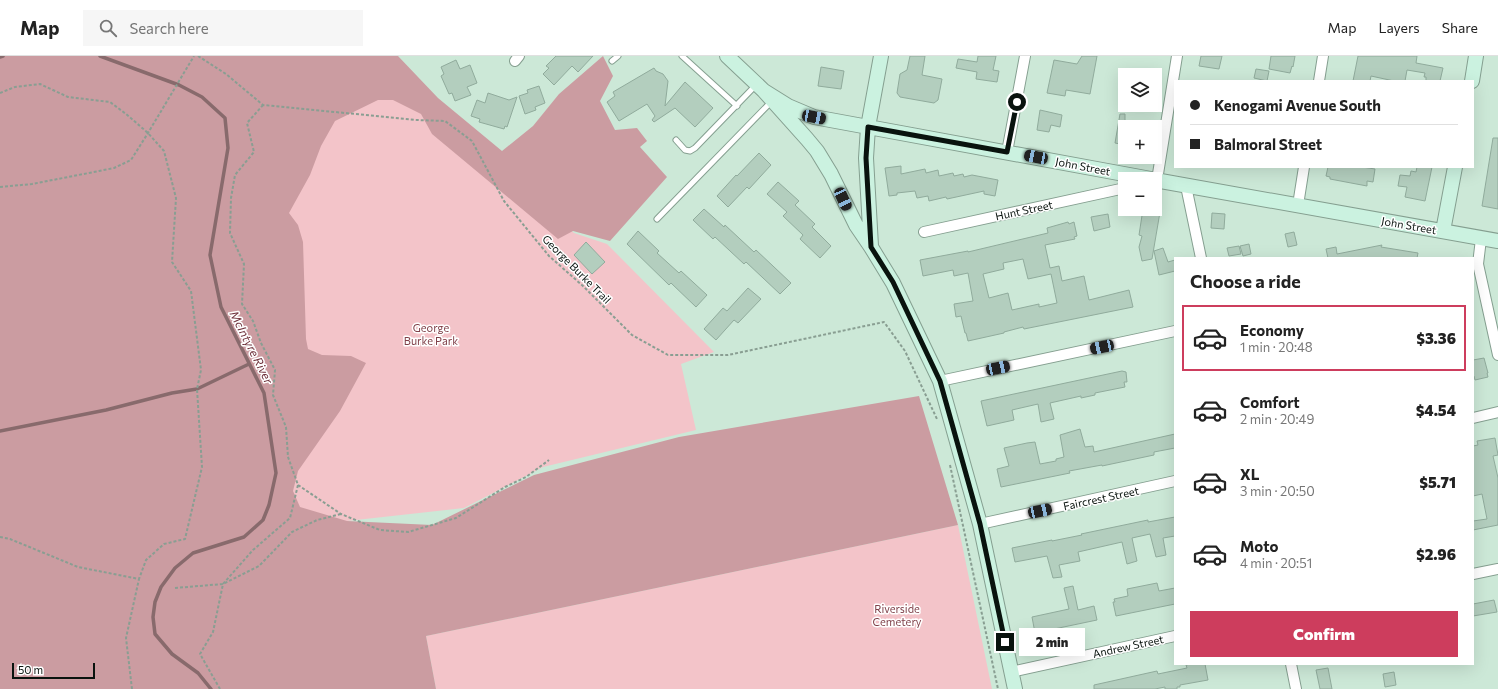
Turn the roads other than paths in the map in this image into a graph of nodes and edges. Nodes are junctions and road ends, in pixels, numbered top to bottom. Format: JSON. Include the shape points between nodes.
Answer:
{"nodes":[{"id":1,"x":618,"y":56,"type":"edge"},
{"id":2,"x":682,"y":56,"type":"edge"},
{"id":3,"x":727,"y":56,"type":"edge"},
{"id":4,"x":881,"y":56,"type":"edge"},
{"id":5,"x":1025,"y":56,"type":"edge"},
{"id":6,"x":1177,"y":56,"type":"edge"},
{"id":7,"x":1323,"y":56,"type":"edge"},
{"id":8,"x":1476,"y":56,"type":"edge"},
{"id":9,"x":612,"y":60,"type":"dead end"},
{"id":10,"x":1319,"y":80,"type":"edge"},
{"id":11,"x":1472,"y":80,"type":"edge"},
{"id":12,"x":765,"y":92,"type":"junction"},
{"id":13,"x":737,"y":106,"type":"junction"},
{"id":14,"x":868,"y":127,"type":"junction"},
{"id":15,"x":676,"y":140,"type":"dead end"},
{"id":16,"x":1007,"y":152,"type":"junction"},
{"id":17,"x":1304,"y":168,"type":"edge"},
{"id":18,"x":1455,"y":168,"type":"edge"},
{"id":19,"x":1155,"y":172,"type":"edge"},
{"id":20,"x":1118,"y":173,"type":"edge"},
{"id":21,"x":1162,"y":182,"type":"edge"},
{"id":22,"x":1186,"y":186,"type":"junction"},
{"id":23,"x":1118,"y":190,"type":"edge"},
{"id":24,"x":1298,"y":205,"type":"junction"},
{"id":25,"x":657,"y":218,"type":"dead end"},
{"id":26,"x":1443,"y":231,"type":"junction"},
{"id":27,"x":924,"y":232,"type":"dead end"},
{"id":28,"x":1481,"y":238,"type":"junction"},
{"id":29,"x":1498,"y":241,"type":"edge"},
{"id":30,"x":871,"y":247,"type":"junction"},
{"id":31,"x":1201,"y":257,"type":"edge"},
{"id":32,"x":1476,"y":265,"type":"edge"},
{"id":33,"x":1174,"y":332,"type":"edge"},
{"id":34,"x":1498,"y":355,"type":"edge"},
{"id":35,"x":940,"y":381,"type":"junction"},
{"id":36,"x":1498,"y":412,"type":"edge"},
{"id":37,"x":1474,"y":418,"type":"edge"},
{"id":38,"x":1174,"y":481,"type":"edge"},
{"id":39,"x":980,"y":524,"type":"junction"},
{"id":40,"x":1498,"y":569,"type":"edge"},
{"id":41,"x":1474,"y":574,"type":"edge"},
{"id":42,"x":1174,"y":636,"type":"edge"},
{"id":43,"x":1291,"y":665,"type":"edge"},
{"id":44,"x":1011,"y":672,"type":"junction"},
{"id":45,"x":1015,"y":689,"type":"edge"},
{"id":46,"x":1296,"y":689,"type":"edge"}],
"edges":[{"from":1,"to":9,"type":"lane"},
{"from":2,"to":13,"type":"lane"},
{"from":3,"to":12,"type":"main road","name":"John Street"},
{"from":4,"to":14,"type":"main road"},
{"from":5,"to":16,"type":"street"},
{"from":6,"to":19,"type":"street"},
{"from":7,"to":10,"type":"street"},
{"from":8,"to":11,"type":"main road"},
{"from":12,"to":13,"type":"lane"},
{"from":12,"to":14,"type":"main road","name":"John Street","via":[[788,106],[814,117]]},
{"from":12,"to":25,"type":"lane"},
{"from":12,"to":30,"type":"main road","via":[[818,151],[856,225]]},
{"from":13,"to":15,"type":"lane","via":[[690,151],[685,150]]},
{"from":14,"to":16,"type":"main road","name":"John Street"},
{"from":14,"to":30,"type":"main road","via":[[866,158]]},
{"from":16,"to":20,"type":"main road","name":"John Street"},
{"from":17,"to":24,"type":"street"},
{"from":18,"to":26,"type":"main road"},
{"from":21,"to":22,"type":"main road","name":"John Street"},
{"from":22,"to":24,"type":"main road","name":"John Street"},
{"from":22,"to":31,"type":"street"},
{"from":23,"to":27,"type":"street","name":"Hunt Street"},
{"from":24,"to":26,"type":"main road","name":"John Street"},
{"from":26,"to":28,"type":"main road","name":"John Street"},
{"from":28,"to":29,"type":"main road","name":"John Street"},
{"from":28,"to":32,"type":"street"},
{"from":30,"to":35,"type":"main road","via":[[893,282]]},
{"from":32,"to":34,"type":"street"},
{"from":33,"to":35,"type":"street"},
{"from":35,"to":39,"type":"main road"},
{"from":36,"to":37,"type":"street"},
{"from":38,"to":39,"type":"street","name":"Faircrest Street"},
{"from":39,"to":44,"type":"main road"},
{"from":40,"to":41,"type":"street"},
{"from":42,"to":44,"type":"street","name":"Andrew Street"},
{"from":43,"to":46,"type":"street"},
{"from":44,"to":45,"type":"main road"}]}
